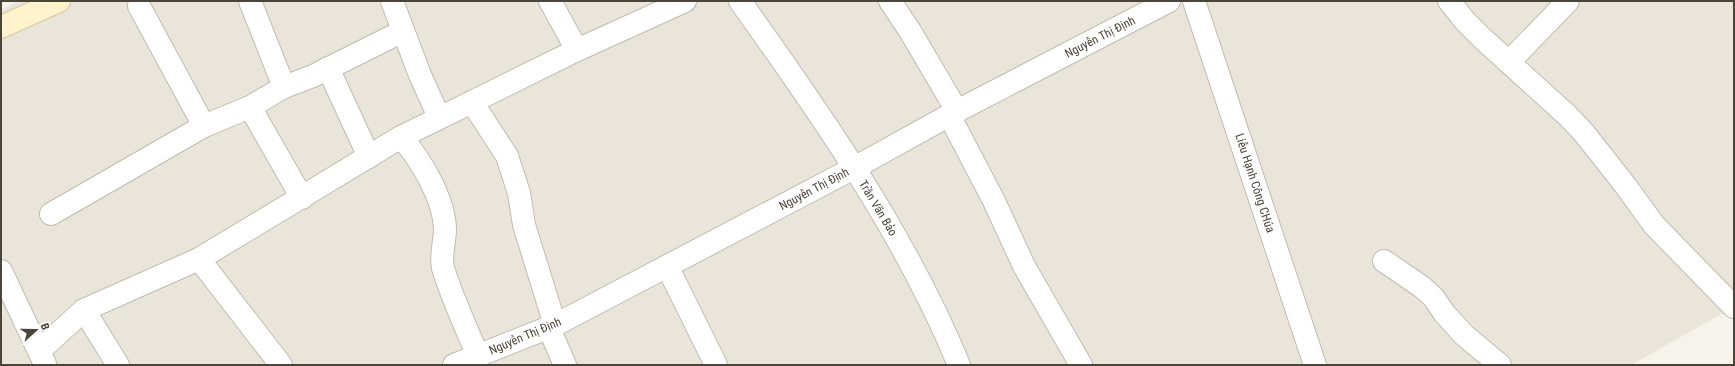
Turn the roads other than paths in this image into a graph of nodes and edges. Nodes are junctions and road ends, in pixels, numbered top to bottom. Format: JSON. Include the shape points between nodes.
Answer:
{"nodes":[{"id":1,"x":60,"y":1,"type":"edge"},
{"id":2,"x":250,"y":1,"type":"edge"},
{"id":3,"x":392,"y":1,"type":"edge"},
{"id":4,"x":550,"y":1,"type":"edge"},
{"id":5,"x":685,"y":1,"type":"edge"},
{"id":6,"x":740,"y":1,"type":"edge"},
{"id":7,"x":890,"y":1,"type":"edge"},
{"id":8,"x":1168,"y":1,"type":"edge"},
{"id":9,"x":1194,"y":1,"type":"edge"},
{"id":10,"x":1449,"y":1,"type":"edge"},
{"id":11,"x":1568,"y":1,"type":"edge"},
{"id":12,"x":139,"y":6,"type":"dead end"},
{"id":13,"x":1,"y":27,"type":"edge"},
{"id":14,"x":404,"y":31,"type":"junction"},
{"id":15,"x":577,"y":50,"type":"junction"},
{"id":16,"x":1510,"y":61,"type":"junction"},
{"id":17,"x":328,"y":68,"type":"junction"},
{"id":18,"x":284,"y":87,"type":"junction"},
{"id":19,"x":472,"y":102,"type":"junction"},
{"id":20,"x":250,"y":107,"type":"junction"},
{"id":21,"x":953,"y":113,"type":"junction"},
{"id":22,"x":439,"y":117,"type":"junction"},
{"id":23,"x":204,"y":126,"type":"junction"},
{"id":24,"x":401,"y":137,"type":"junction"},
{"id":25,"x":369,"y":157,"type":"junction"},
{"id":26,"x":854,"y":168,"type":"junction"},
{"id":27,"x":302,"y":198,"type":"junction"},
{"id":28,"x":51,"y":214,"type":"dead end"},
{"id":29,"x":199,"y":259,"type":"junction"},
{"id":30,"x":1384,"y":261,"type":"dead end"},
{"id":31,"x":668,"y":266,"type":"junction"},
{"id":32,"x":1,"y":271,"type":"edge"},
{"id":33,"x":1734,"y":307,"type":"edge"},
{"id":34,"x":84,"y":310,"type":"junction"},
{"id":35,"x":552,"y":326,"type":"junction"},
{"id":36,"x":478,"y":356,"type":"junction"},
{"id":37,"x":42,"y":358,"type":"edge"},
{"id":38,"x":118,"y":365,"type":"edge"},
{"id":39,"x":281,"y":365,"type":"edge"},
{"id":40,"x":454,"y":365,"type":"edge"},
{"id":41,"x":565,"y":365,"type":"edge"},
{"id":42,"x":716,"y":365,"type":"edge"},
{"id":43,"x":960,"y":365,"type":"edge"},
{"id":44,"x":1081,"y":365,"type":"edge"},
{"id":45,"x":1315,"y":365,"type":"edge"},
{"id":46,"x":1498,"y":365,"type":"edge"}],
"edges":[{"from":1,"to":13,"type":"street"},
{"from":2,"to":18,"type":"street"},
{"from":3,"to":14,"type":"street"},
{"from":4,"to":15,"type":"street"},
{"from":5,"to":15,"type":"street"},
{"from":6,"to":26,"type":"street","name":"Trần Văn Bảo"},
{"from":7,"to":21,"type":"street","via":[[910,31]]},
{"from":8,"to":21,"type":"street","name":"Nguyễn Thị Định"},
{"from":9,"to":45,"type":"street","name":"Liễu Hạnh Công CHúa"},
{"from":10,"to":16,"type":"street","via":[[1470,26]]},
{"from":11,"to":16,"type":"street"},
{"from":12,"to":23,"type":"street"},
{"from":14,"to":17,"type":"street"},
{"from":14,"to":22,"type":"street"},
{"from":15,"to":19,"type":"street"},
{"from":16,"to":33,"type":"street","via":[[1584,133],[1654,225]]},
{"from":17,"to":18,"type":"street"},
{"from":17,"to":25,"type":"street"},
{"from":18,"to":20,"type":"street"},
{"from":19,"to":22,"type":"street"},
{"from":19,"to":35,"type":"street","via":[[507,156],[519,193],[524,225]]},
{"from":20,"to":23,"type":"street"},
{"from":20,"to":27,"type":"street"},
{"from":21,"to":26,"type":"street","name":"Nguyễn Thị Định"},
{"from":21,"to":44,"type":"street","via":[[1024,266]]},
{"from":22,"to":24,"type":"street"},
{"from":23,"to":28,"type":"street"},
{"from":24,"to":25,"type":"street"},
{"from":24,"to":36,"type":"street","via":[[412,149],[435,188],[445,229],[442,246],[443,266]]},
{"from":25,"to":27,"type":"street"},
{"from":26,"to":31,"type":"street","name":"Nguyễn Thị Định"},
{"from":26,"to":43,"type":"street","name":"Trần Văn Bảo","via":[[893,230],[930,300]]},
{"from":27,"to":29,"type":"street"},
{"from":29,"to":34,"type":"street"},
{"from":29,"to":39,"type":"street"},
{"from":30,"to":46,"type":"street","via":[[1422,287],[1464,335]]},
{"from":31,"to":35,"type":"street","name":"Nguyễn Thị Định"},
{"from":31,"to":42,"type":"street"},
{"from":32,"to":37,"type":"street"},
{"from":34,"to":37,"type":"street"},
{"from":34,"to":38,"type":"street"},
{"from":35,"to":36,"type":"street","name":"Nguyễn Thị Định"},
{"from":35,"to":41,"type":"street"},
{"from":36,"to":40,"type":"street","name":"Nguyễn Thị Định"}]}
